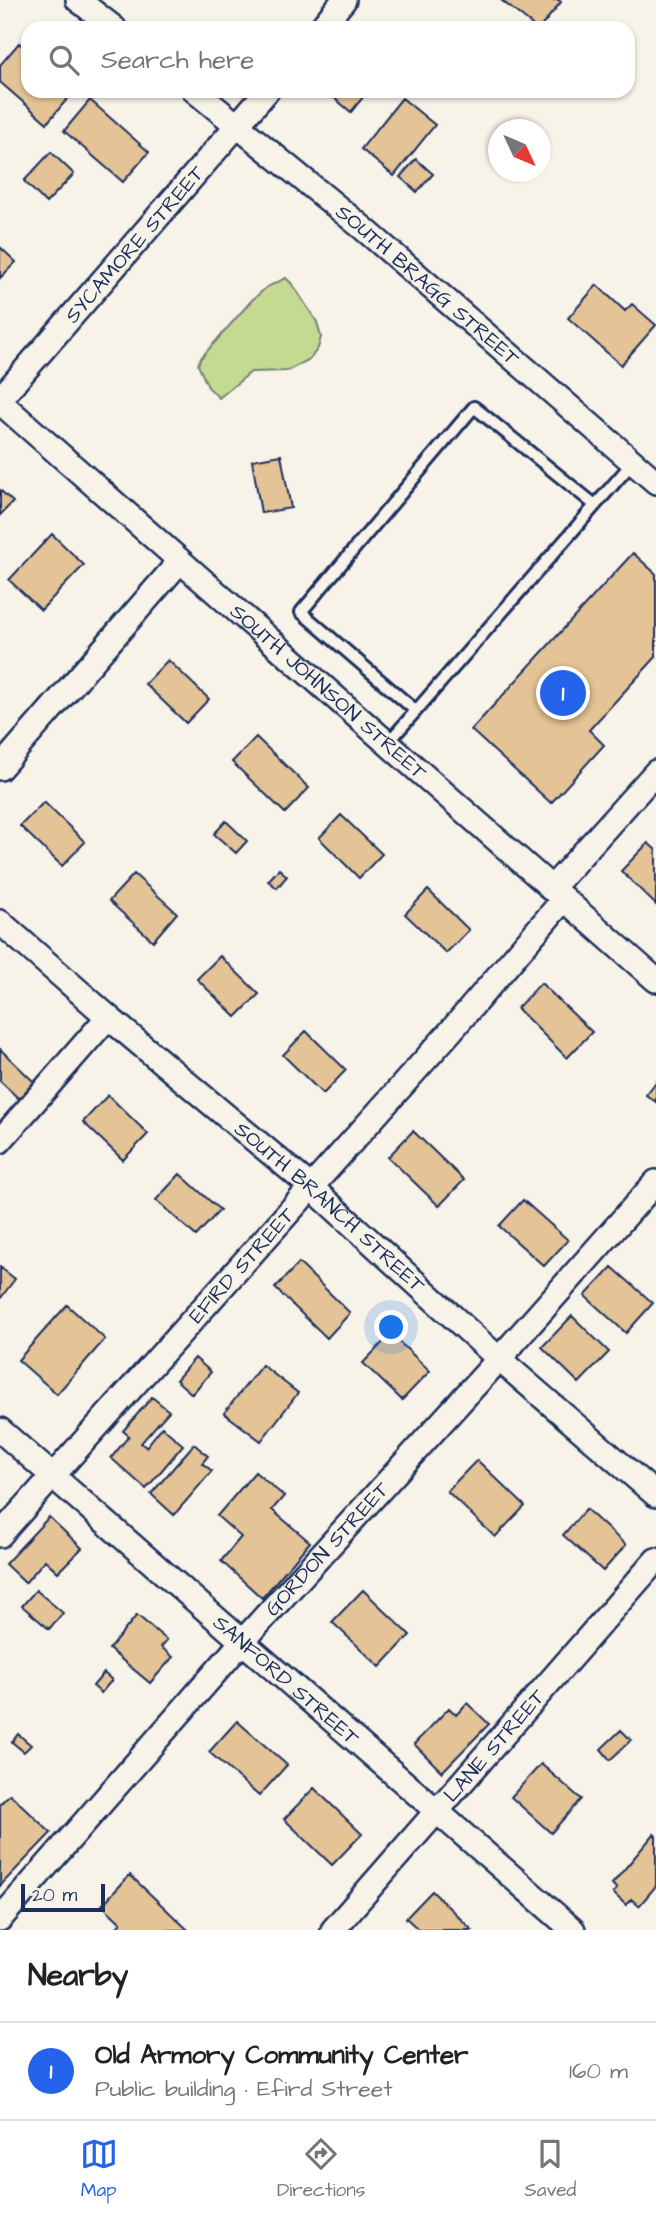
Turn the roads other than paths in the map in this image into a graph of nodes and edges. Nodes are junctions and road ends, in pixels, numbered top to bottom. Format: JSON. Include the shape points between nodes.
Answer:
{"nodes":[{"id":1,"x":78,"y":0,"type":"edge"},
{"id":2,"x":344,"y":0,"type":"edge"},
{"id":3,"x":105,"y":21,"type":"edge"},
{"id":4,"x":327,"y":21,"type":"edge"},
{"id":5,"x":204,"y":98,"type":"edge"},
{"id":6,"x":261,"y":98,"type":"edge"},
{"id":7,"x":239,"y":125,"type":"junction"},
{"id":8,"x":0,"y":401,"type":"edge"},
{"id":9,"x":633,"y":462,"type":"junction"},
{"id":10,"x":656,"y":482,"type":"edge"},
{"id":11,"x":595,"y":505,"type":"junction"},
{"id":12,"x":180,"y":561,"type":"junction"},
{"id":13,"x":416,"y":711,"type":"junction"},
{"id":14,"x":387,"y":744,"type":"junction"},
{"id":15,"x":0,"y":768,"type":"edge"},
{"id":16,"x":656,"y":772,"type":"edge"},
{"id":17,"x":557,"y":894,"type":"junction"},
{"id":18,"x":0,"y":922,"type":"edge"},
{"id":19,"x":656,"y":980,"type":"edge"},
{"id":20,"x":108,"y":1017,"type":"junction"},
{"id":21,"x":0,"y":1141,"type":"edge"},
{"id":22,"x":656,"y":1182,"type":"edge"},
{"id":23,"x":311,"y":1186,"type":"junction"},
{"id":24,"x":499,"y":1359,"type":"junction"},
{"id":25,"x":0,"y":1430,"type":"edge"},
{"id":26,"x":53,"y":1475,"type":"junction"},
{"id":27,"x":656,"y":1495,"type":"edge"},
{"id":28,"x":0,"y":1535,"type":"edge"},
{"id":29,"x":656,"y":1560,"type":"edge"},
{"id":30,"x":242,"y":1642,"type":"junction"},
{"id":31,"x":437,"y":1812,"type":"junction"},
{"id":32,"x":0,"y":1919,"type":"edge"},
{"id":33,"x":333,"y":1930,"type":"edge"},
{"id":34,"x":573,"y":1930,"type":"edge"}],
"edges":[{"from":1,"to":3,"type":"street"},
{"from":2,"to":4,"type":"street"},
{"from":5,"to":7,"type":"street","name":"SOUTH BRAGG STREET"},
{"from":6,"to":7,"type":"street","name":"SYCAMORE STREET"},
{"from":7,"to":8,"type":"street","name":"SYCAMORE STREET"},
{"from":7,"to":9,"type":"street","name":"SOUTH BRAGG STREET"},
{"from":8,"to":12,"type":"street","name":"SOUTH JOHNSON STREET"},
{"from":9,"to":10,"type":"street","name":"SOUTH BRAGG STREET"},
{"from":9,"to":11,"type":"lane"},
{"from":11,"to":13,"type":"lane"},
{"from":11,"to":13,"type":"lane","via":[[474,407],[301,612]]},
{"from":12,"to":14,"type":"street","name":"SOUTH JOHNSON STREET"},
{"from":12,"to":15,"type":"street"},
{"from":13,"to":14,"type":"lane"},
{"from":14,"to":17,"type":"street","name":"SOUTH JOHNSON STREET"},
{"from":16,"to":17,"type":"street","name":"EFIRD STREET"},
{"from":17,"to":19,"type":"street","name":"SOUTH JOHNSON STREET"},
{"from":17,"to":23,"type":"street","name":"EFIRD STREET","via":[[450,1032]]},
{"from":18,"to":20,"type":"street","name":"SOUTH BRANCH STREET"},
{"from":20,"to":21,"type":"street"},
{"from":20,"to":23,"type":"street","name":"SOUTH BRANCH STREET"},
{"from":22,"to":24,"type":"street","name":"GORDON STREET"},
{"from":23,"to":24,"type":"street","name":"SOUTH BRANCH STREET"},
{"from":23,"to":26,"type":"street","name":"EFIRD STREET"},
{"from":24,"to":27,"type":"street","name":"SOUTH BRANCH STREET"},
{"from":24,"to":30,"type":"street","name":"GORDON STREET"},
{"from":25,"to":26,"type":"street","name":"SANFORD STREET"},
{"from":26,"to":28,"type":"street","name":"EFIRD STREET"},
{"from":26,"to":30,"type":"street","name":"SANFORD STREET"},
{"from":29,"to":31,"type":"street","name":"LANE STREET"},
{"from":30,"to":31,"type":"street","name":"SANFORD STREET"},
{"from":30,"to":32,"type":"street","name":"GORDON STREET"},
{"from":31,"to":33,"type":"street","name":"LANE STREET"},
{"from":31,"to":34,"type":"street","name":"SANFORD STREET"}]}
